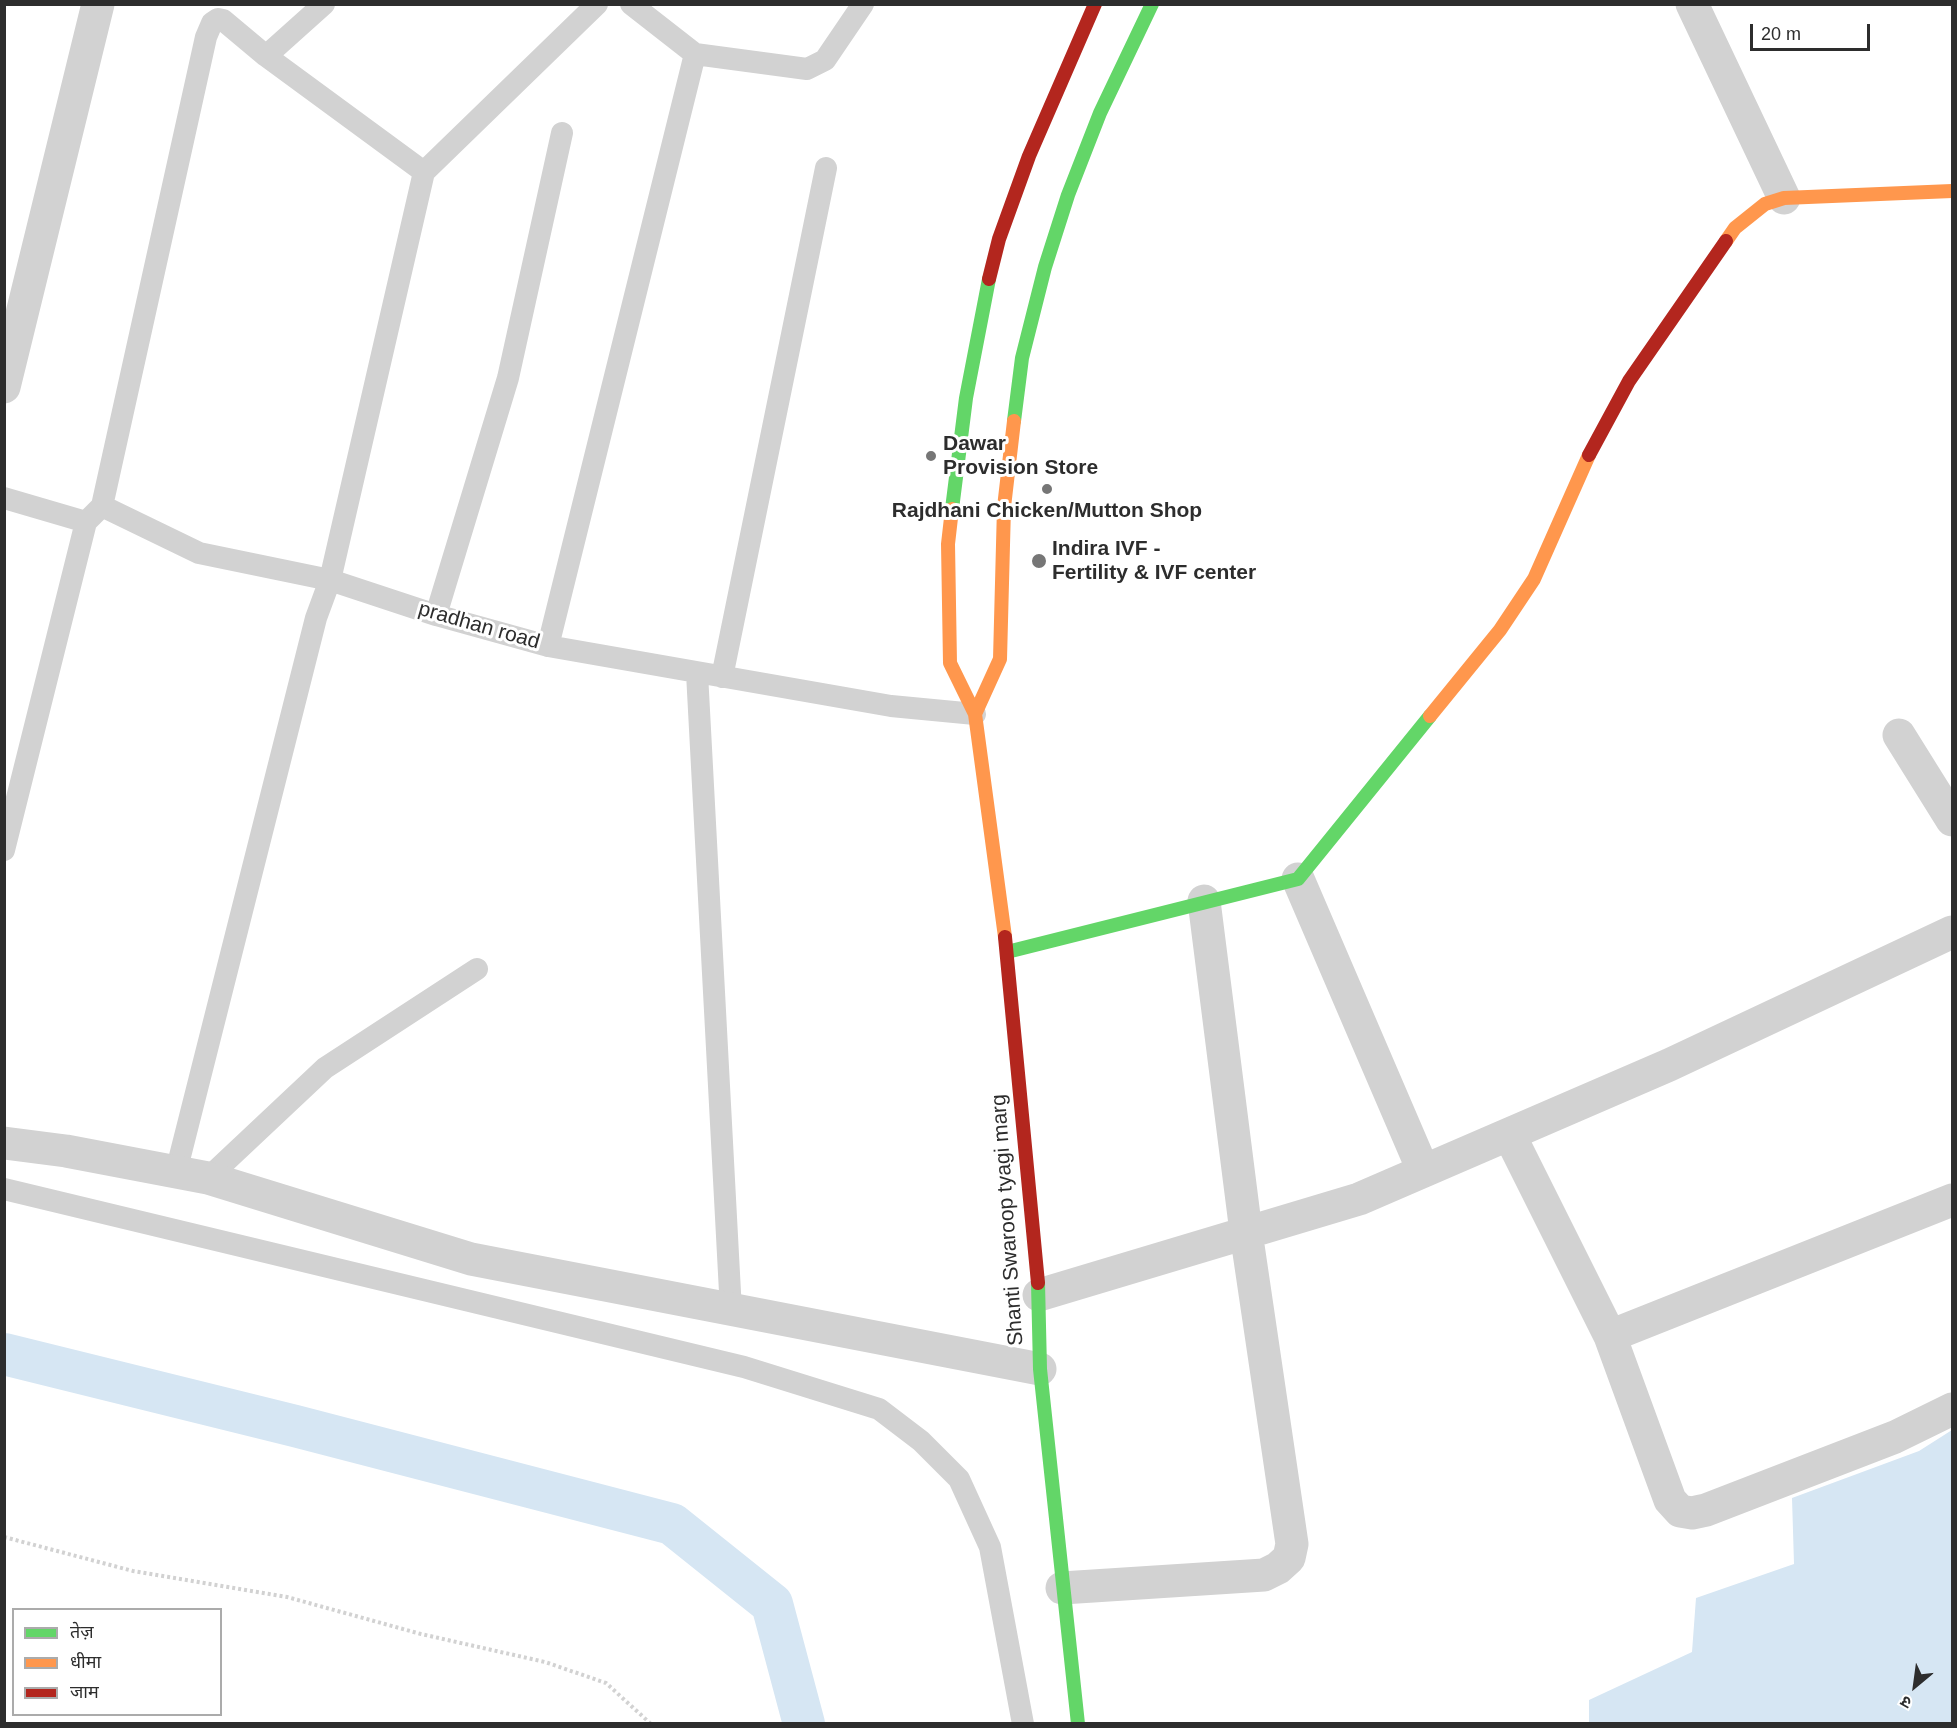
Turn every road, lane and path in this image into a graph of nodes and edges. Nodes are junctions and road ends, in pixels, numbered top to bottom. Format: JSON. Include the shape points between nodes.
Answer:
{"nodes":[{"id":1,"x":98,"y":4,"type":"edge"},
{"id":2,"x":324,"y":4,"type":"edge"},
{"id":3,"x":597,"y":4,"type":"edge"},
{"id":4,"x":631,"y":4,"type":"edge"},
{"id":5,"x":863,"y":4,"type":"edge"},
{"id":6,"x":1095,"y":4,"type":"edge"},
{"id":7,"x":1152,"y":4,"type":"edge"},
{"id":8,"x":1692,"y":4,"type":"edge"},
{"id":9,"x":695,"y":54,"type":"junction"},
{"id":10,"x":266,"y":56,"type":"junction"},
{"id":11,"x":562,"y":133,"type":"dead end"},
{"id":12,"x":826,"y":168,"type":"dead end"},
{"id":13,"x":424,"y":172,"type":"junction"},
{"id":14,"x":1953,"y":191,"type":"edge"},
{"id":15,"x":1784,"y":198,"type":"junction"},
{"id":16,"x":4,"y":387,"type":"edge"},
{"id":17,"x":4,"y":498,"type":"edge"},
{"id":18,"x":102,"y":506,"type":"junction"},
{"id":19,"x":86,"y":522,"type":"junction"},
{"id":20,"x":330,"y":580,"type":"junction"},
{"id":21,"x":436,"y":615,"type":"junction"},
{"id":22,"x":548,"y":646,"type":"junction"},
{"id":23,"x":697,"y":673,"type":"junction"},
{"id":24,"x":722,"y":677,"type":"junction"},
{"id":25,"x":975,"y":714,"type":"junction"},
{"id":26,"x":1899,"y":735,"type":"dead end"},
{"id":27,"x":1953,"y":820,"type":"edge"},
{"id":28,"x":4,"y":850,"type":"edge"},
{"id":29,"x":1298,"y":879,"type":"junction"},
{"id":30,"x":1204,"y":901,"type":"junction"},
{"id":31,"x":1953,"y":933,"type":"edge"},
{"id":32,"x":1007,"y":952,"type":"junction"},
{"id":33,"x":477,"y":969,"type":"dead end"},
{"id":34,"x":1509,"y":1134,"type":"junction"},
{"id":35,"x":4,"y":1143,"type":"edge"},
{"id":36,"x":1424,"y":1170,"type":"junction"},
{"id":37,"x":176,"y":1172,"type":"junction"},
{"id":38,"x":208,"y":1178,"type":"junction"},
{"id":39,"x":4,"y":1189,"type":"edge"},
{"id":40,"x":1953,"y":1200,"type":"edge"},
{"id":41,"x":1245,"y":1232,"type":"junction"},
{"id":42,"x":1039,"y":1295,"type":"junction"},
{"id":43,"x":731,"y":1311,"type":"junction"},
{"id":44,"x":1610,"y":1336,"type":"junction"},
{"id":45,"x":1040,"y":1369,"type":"junction"},
{"id":46,"x":1953,"y":1409,"type":"edge"},
{"id":47,"x":4,"y":1537,"type":"edge"},
{"id":48,"x":1062,"y":1587,"type":"junction"},
{"id":49,"x":651,"y":1724,"type":"edge"},
{"id":50,"x":1023,"y":1724,"type":"edge"},
{"id":51,"x":1078,"y":1724,"type":"edge"}],
"edges":[{"from":1,"to":16,"type":"street"},
{"from":2,"to":10,"type":"lane"},
{"from":3,"to":13,"type":"lane"},
{"from":4,"to":9,"type":"lane"},
{"from":5,"to":9,"type":"lane","via":[[825,60],[807,69]]},
{"from":6,"to":25,"type":"main road","name":"Shanti Swaroop tyagi marg","via":[[1029,156],[999,239],[981,310],[966,398],[948,544],[950,663]]},
{"from":7,"to":25,"type":"main road","via":[[1100,113],[1068,195],[1022,358],[1004,507],[1000,659]]},
{"from":8,"to":15,"type":"street"},
{"from":9,"to":22,"type":"lane"},
{"from":10,"to":13,"type":"lane"},
{"from":10,"to":18,"type":"lane","via":[[223,20],[218,19],[210,27]]},
{"from":11,"to":21,"type":"lane","via":[[508,378]]},
{"from":12,"to":24,"type":"lane"},
{"from":13,"to":20,"type":"lane"},
{"from":14,"to":15,"type":"main road"},
{"from":15,"to":29,"type":"main road","via":[[1765,204],[1735,228],[1629,381],[1596,439],[1534,579],[1500,630]]},
{"from":17,"to":19,"type":"lane"},
{"from":18,"to":19,"type":"lane"},
{"from":18,"to":20,"type":"lane","name":"pradhan road","via":[[199,553]]},
{"from":19,"to":28,"type":"lane"},
{"from":20,"to":21,"type":"lane","name":"pradhan road"},
{"from":20,"to":37,"type":"lane","via":[[316,618]]},
{"from":21,"to":22,"type":"lane","name":"pradhan road"},
{"from":22,"to":23,"type":"lane","name":"pradhan road"},
{"from":23,"to":24,"type":"lane","name":"pradhan road"},
{"from":23,"to":43,"type":"lane"},
{"from":24,"to":25,"type":"lane","name":"pradhan road","via":[[891,706]]},
{"from":25,"to":32,"type":"main road","name":"Shanti Swaroop tyagi marg"},
{"from":26,"to":27,"type":"street"},
{"from":29,"to":30,"type":"main road"},
{"from":29,"to":36,"type":"street"},
{"from":30,"to":32,"type":"main road"},
{"from":30,"to":41,"type":"street"},
{"from":31,"to":34,"type":"street","via":[[1669,1065]]},
{"from":32,"to":42,"type":"main road","name":"Shanti Swaroop tyagi marg"},
{"from":33,"to":38,"type":"lane","via":[[325,1068]]},
{"from":34,"to":36,"type":"street"},
{"from":34,"to":44,"type":"street"},
{"from":35,"to":37,"type":"street"},
{"from":36,"to":41,"type":"street","via":[[1359,1199]]},
{"from":37,"to":38,"type":"street"},
{"from":38,"to":43,"type":"street","via":[[471,1259]]},
{"from":39,"to":50,"type":"lane","via":[[744,1367],[879,1410],[921,1441],[959,1479],[990,1547]]},
{"from":40,"to":44,"type":"street"},
{"from":41,"to":42,"type":"street"},
{"from":41,"to":48,"type":"street","via":[[1292,1544],[1289,1558],[1264,1575]]},
{"from":42,"to":45,"type":"main road","name":"Shanti Swaroop tyagi marg"},
{"from":43,"to":45,"type":"street"},
{"from":44,"to":46,"type":"street","via":[[1670,1500],[1680,1511],[1692,1514],[1895,1437]]},
{"from":45,"to":48,"type":"main road","name":"Shanti Swaroop tyagi marg"},
{"from":47,"to":49,"type":"path","via":[[133,1571],[287,1597],[544,1662],[606,1683]]},
{"from":48,"to":51,"type":"main road","name":"Shanti Swaroop tyagi marg"}]}
